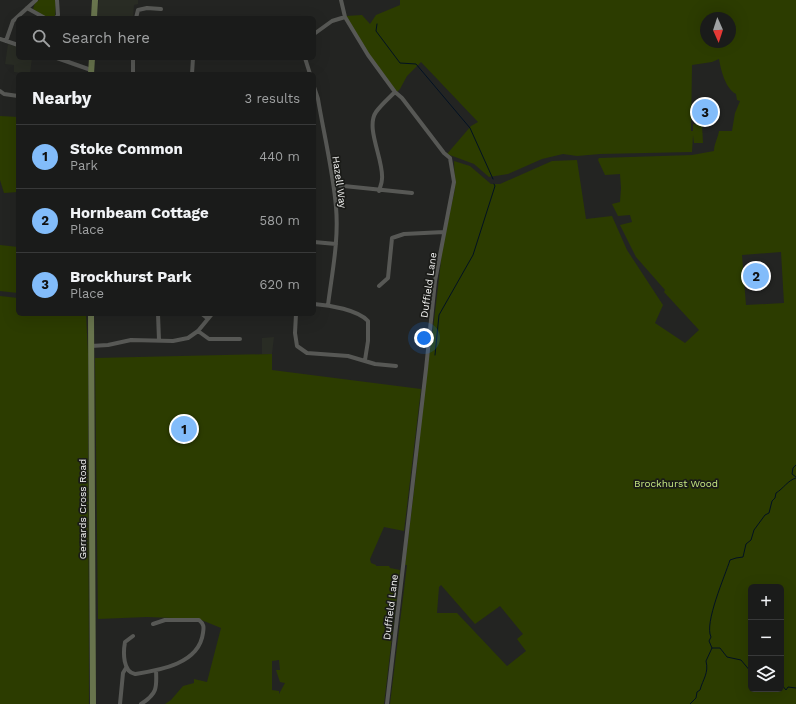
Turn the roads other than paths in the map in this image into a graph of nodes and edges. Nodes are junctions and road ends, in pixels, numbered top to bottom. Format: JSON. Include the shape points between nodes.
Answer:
{"nodes":[{"id":1,"x":36,"y":0,"type":"edge"},
{"id":2,"x":57,"y":0,"type":"edge"},
{"id":3,"x":95,"y":0,"type":"edge"},
{"id":4,"x":341,"y":0,"type":"edge"},
{"id":5,"x":27,"y":8,"type":"junction"},
{"id":6,"x":161,"y":9,"type":"dead end"},
{"id":7,"x":18,"y":16,"type":"edge"},
{"id":8,"x":41,"y":16,"type":"edge"},
{"id":9,"x":57,"y":16,"type":"edge"},
{"id":10,"x":94,"y":16,"type":"edge"},
{"id":11,"x":136,"y":16,"type":"edge"},
{"id":12,"x":345,"y":17,"type":"junction"},
{"id":13,"x":16,"y":18,"type":"edge"},
{"id":14,"x":316,"y":33,"type":"edge"},
{"id":15,"x":0,"y":39,"type":"edge"},
{"id":16,"x":6,"y":41,"type":"junction"},
{"id":17,"x":16,"y":44,"type":"edge"},
{"id":18,"x":62,"y":60,"type":"edge"},
{"id":19,"x":92,"y":60,"type":"edge"},
{"id":20,"x":133,"y":60,"type":"edge"},
{"id":21,"x":193,"y":60,"type":"edge"},
{"id":22,"x":306,"y":60,"type":"edge"},
{"id":23,"x":91,"y":72,"type":"edge"},
{"id":24,"x":133,"y":72,"type":"edge"},
{"id":25,"x":192,"y":72,"type":"edge"},
{"id":26,"x":309,"y":72,"type":"edge"},
{"id":27,"x":0,"y":91,"type":"edge"},
{"id":28,"x":396,"y":92,"type":"junction"},
{"id":29,"x":316,"y":93,"type":"edge"},
{"id":30,"x":16,"y":96,"type":"edge"},
{"id":31,"x":334,"y":186,"type":"junction"},
{"id":32,"x":379,"y":191,"type":"junction"},
{"id":33,"x":412,"y":193,"type":"dead end"},
{"id":34,"x":444,"y":232,"type":"junction"},
{"id":35,"x":316,"y":242,"type":"edge"},
{"id":36,"x":336,"y":244,"type":"junction"},
{"id":37,"x":379,"y":286,"type":"dead end"},
{"id":38,"x":316,"y":304,"type":"edge"},
{"id":39,"x":328,"y":305,"type":"junction"},
{"id":40,"x":91,"y":316,"type":"edge"},
{"id":41,"x":158,"y":316,"type":"edge"},
{"id":42,"x":205,"y":316,"type":"edge"},
{"id":43,"x":296,"y":316,"type":"edge"},
{"id":44,"x":208,"y":318,"type":"joint"},
{"id":45,"x":198,"y":331,"type":"junction"},
{"id":46,"x":240,"y":339,"type":"dead end"},
{"id":47,"x":159,"y":340,"type":"junction"},
{"id":48,"x":91,"y":346,"type":"junction"},
{"id":49,"x":365,"y":360,"type":"junction"},
{"id":50,"x":396,"y":366,"type":"dead end"},
{"id":51,"x":153,"y":624,"type":"dead end"},
{"id":52,"x":133,"y":636,"type":"dead end"},
{"id":53,"x":126,"y":668,"type":"junction"},
{"id":54,"x":156,"y":670,"type":"junction"},
{"id":55,"x":93,"y":704,"type":"edge"},
{"id":56,"x":120,"y":704,"type":"edge"},
{"id":57,"x":141,"y":704,"type":"edge"},
{"id":58,"x":387,"y":704,"type":"edge"}],
"edges":[{"from":1,"to":5,"type":"street"},
{"from":2,"to":9,"type":"street"},
{"from":3,"to":10,"type":"main road"},
{"from":4,"to":12,"type":"street","name":"Duffield Lane"},
{"from":5,"to":7,"type":"street"},
{"from":5,"to":8,"type":"street"},
{"from":6,"to":11,"type":"street","via":[[138,10]]},
{"from":12,"to":14,"type":"street","via":[[332,21]]},
{"from":12,"to":28,"type":"street","name":"Duffield Lane","via":[[368,55]]},
{"from":13,"to":16,"type":"street"},
{"from":15,"to":16,"type":"street"},
{"from":16,"to":17,"type":"street"},
{"from":18,"to":23,"type":"street"},
{"from":19,"to":23,"type":"main road"},
{"from":20,"to":24,"type":"street"},
{"from":21,"to":25,"type":"street"},
{"from":22,"to":26,"type":"street"},
{"from":27,"to":30,"type":"street"},
{"from":28,"to":32,"type":"street","via":[[375,113],[372,124],[380,159],[382,179]]},
{"from":28,"to":34,"type":"street","name":"Duffield Lane","via":[[450,158],[454,182]]},
{"from":29,"to":31,"type":"street","name":"Hazell Way"},
{"from":31,"to":32,"type":"street"},
{"from":31,"to":36,"type":"street","name":"Hazell Way"},
{"from":32,"to":33,"type":"street"},
{"from":34,"to":37,"type":"street","via":[[404,234],[392,238],[388,278]]},
{"from":34,"to":58,"type":"street","name":"Duffield Lane","via":[[435,281]]},
{"from":35,"to":36,"type":"street"},
{"from":36,"to":39,"type":"street","name":"Hazell Way"},
{"from":38,"to":39,"type":"street"},
{"from":39,"to":49,"type":"street","via":[[363,316],[368,321]]},
{"from":40,"to":48,"type":"main road","name":"Gerrards Cross Road"},
{"from":41,"to":47,"type":"street"},
{"from":42,"to":44,"type":"street"},
{"from":43,"to":49,"type":"street","via":[[297,346],[307,353]]},
{"from":44,"to":45,"type":"street"},
{"from":45,"to":46,"type":"street","via":[[209,339]]},
{"from":45,"to":47,"type":"street","via":[[181,340]]},
{"from":47,"to":48,"type":"street","via":[[131,340]]},
{"from":48,"to":55,"type":"main road","name":"Gerrards Cross Road"},
{"from":49,"to":50,"type":"street","via":[[375,364]]},
{"from":51,"to":54,"type":"street","via":[[165,620],[195,619],[204,626],[200,643],[190,656]]},
{"from":52,"to":53,"type":"street","via":[[124,644]]},
{"from":53,"to":54,"type":"street","via":[[133,674]]},
{"from":53,"to":56,"type":"street","via":[[122,673]]},
{"from":54,"to":57,"type":"street","via":[[157,686],[151,698]]}]}
